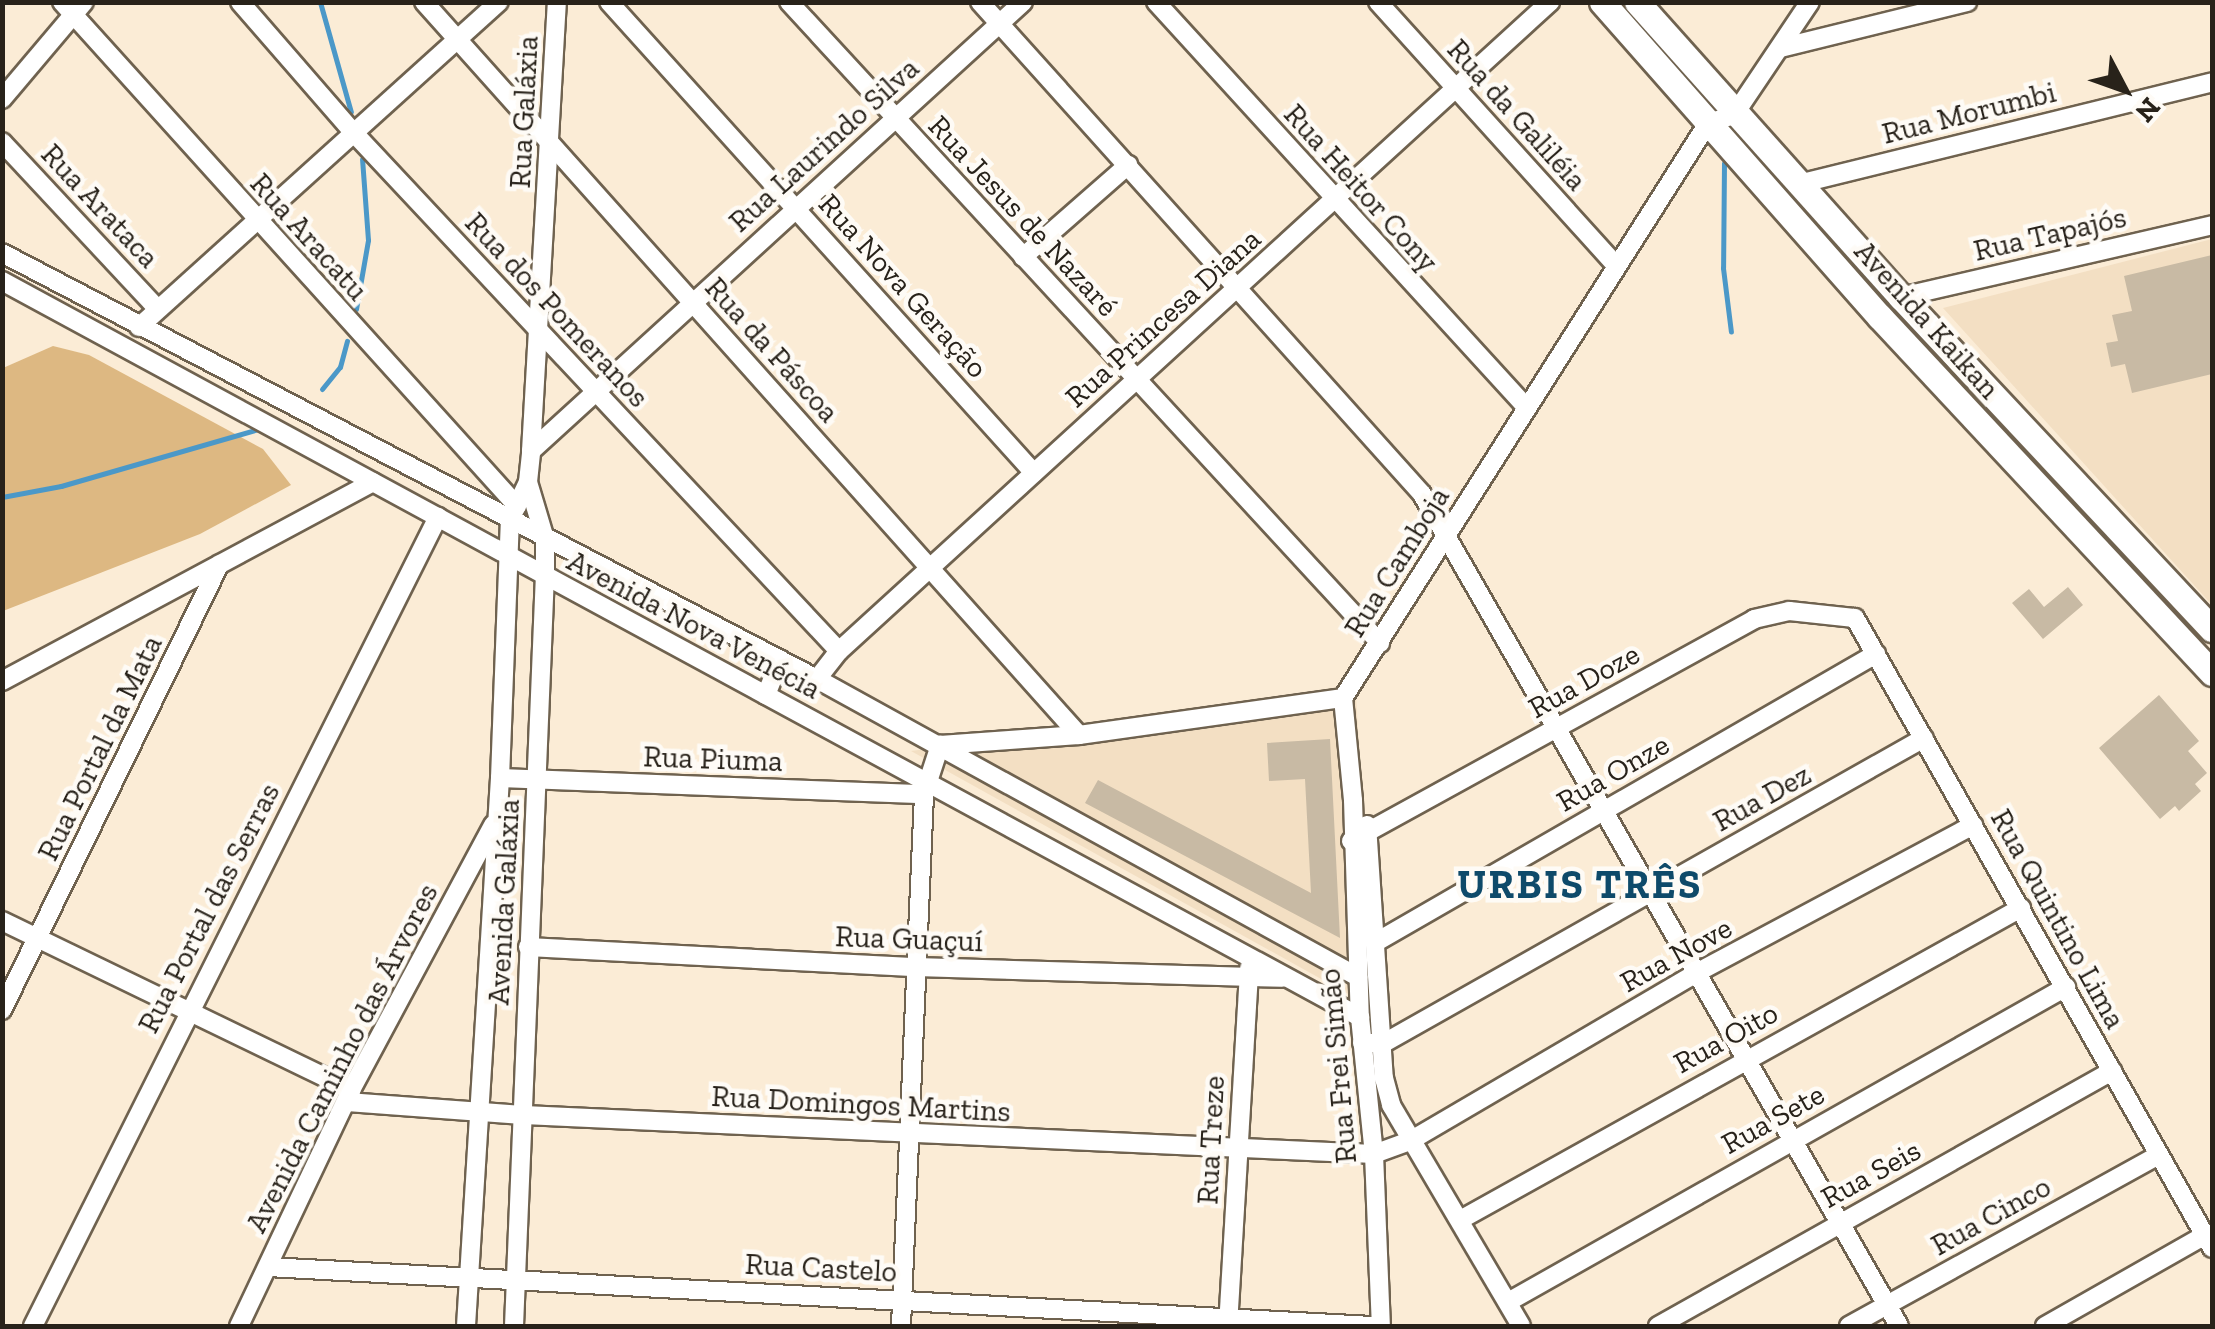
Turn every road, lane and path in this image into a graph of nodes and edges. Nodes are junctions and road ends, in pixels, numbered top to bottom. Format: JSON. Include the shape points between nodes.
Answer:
{"nodes":[{"id":1,"x":240,"y":2,"type":"edge"},
{"id":2,"x":424,"y":2,"type":"edge"},
{"id":3,"x":498,"y":2,"type":"edge"},
{"id":4,"x":558,"y":2,"type":"edge"},
{"id":5,"x":609,"y":2,"type":"edge"},
{"id":6,"x":789,"y":2,"type":"edge"},
{"id":7,"x":980,"y":2,"type":"edge"},
{"id":8,"x":1024,"y":2,"type":"edge"},
{"id":9,"x":1156,"y":2,"type":"edge"},
{"id":10,"x":1378,"y":2,"type":"edge"},
{"id":11,"x":1550,"y":2,"type":"edge"},
{"id":12,"x":1602,"y":2,"type":"edge"},
{"id":13,"x":1637,"y":2,"type":"edge"},
{"id":14,"x":1810,"y":2,"type":"edge"},
{"id":15,"x":1968,"y":2,"type":"edge"},
{"id":16,"x":73,"y":7,"type":"edge"},
{"id":17,"x":1000,"y":24,"type":"junction"},
{"id":18,"x":458,"y":39,"type":"junction"},
{"id":19,"x":1780,"y":48,"type":"junction"},
{"id":20,"x":2212,"y":82,"type":"edge"},
{"id":21,"x":1456,"y":89,"type":"junction"},
{"id":22,"x":2,"y":100,"type":"edge"},
{"id":23,"x":895,"y":118,"type":"junction"},
{"id":24,"x":1721,"y":119,"type":"junction"},
{"id":25,"x":353,"y":132,"type":"junction"},
{"id":26,"x":2,"y":142,"type":"edge"},
{"id":27,"x":550,"y":146,"type":"junction"},
{"id":28,"x":1128,"y":165,"type":"junction"},
{"id":29,"x":1798,"y":184,"type":"junction"},
{"id":30,"x":1333,"y":200,"type":"junction"},
{"id":31,"x":795,"y":208,"type":"junction"},
{"id":32,"x":256,"y":220,"type":"junction"},
{"id":33,"x":2212,"y":225,"type":"edge"},
{"id":34,"x":2,"y":253,"type":"edge"},
{"id":35,"x":1023,"y":258,"type":"junction"},
{"id":36,"x":1616,"y":265,"type":"junction"},
{"id":37,"x":2,"y":281,"type":"edge"},
{"id":38,"x":1239,"y":288,"type":"junction"},
{"id":39,"x":1900,"y":297,"type":"junction"},
{"id":40,"x":692,"y":302,"type":"junction"},
{"id":41,"x":157,"y":308,"type":"junction"},
{"id":42,"x":139,"y":327,"type":"junction"},
{"id":43,"x":539,"y":328,"type":"junction"},
{"id":44,"x":1138,"y":379,"type":"junction"},
{"id":45,"x":594,"y":391,"type":"junction"},
{"id":46,"x":1527,"y":408,"type":"junction"},
{"id":47,"x":531,"y":452,"type":"junction"},
{"id":48,"x":1034,"y":473,"type":"junction"},
{"id":49,"x":373,"y":482,"type":"junction"},
{"id":50,"x":528,"y":482,"type":"junction"},
{"id":51,"x":514,"y":513,"type":"junction"},
{"id":52,"x":438,"y":517,"type":"junction"},
{"id":53,"x":1445,"y":536,"type":"junction"},
{"id":54,"x":545,"y":539,"type":"junction"},
{"id":55,"x":510,"y":556,"type":"junction"},
{"id":56,"x":220,"y":564,"type":"junction"},
{"id":57,"x":932,"y":566,"type":"junction"},
{"id":58,"x":545,"y":575,"type":"junction"},
{"id":59,"x":1855,"y":618,"type":"joint"},
{"id":60,"x":2212,"y":630,"type":"edge"},
{"id":61,"x":1380,"y":643,"type":"junction"},
{"id":62,"x":839,"y":651,"type":"junction"},
{"id":63,"x":1876,"y":654,"type":"junction"},
{"id":64,"x":780,"y":660,"type":"junction"},
{"id":65,"x":2212,"y":673,"type":"edge"},
{"id":66,"x":818,"y":678,"type":"junction"},
{"id":67,"x":2,"y":682,"type":"edge"},
{"id":68,"x":766,"y":695,"type":"junction"},
{"id":69,"x":1343,"y":698,"type":"junction"},
{"id":70,"x":1559,"y":726,"type":"junction"},
{"id":71,"x":1079,"y":735,"type":"junction"},
{"id":72,"x":1924,"y":738,"type":"junction"},
{"id":73,"x":940,"y":745,"type":"junction"},
{"id":74,"x":500,"y":778,"type":"junction"},
{"id":75,"x":537,"y":780,"type":"junction"},
{"id":76,"x":924,"y":788,"type":"junction"},
{"id":77,"x":1353,"y":800,"type":"junction"},
{"id":78,"x":1606,"y":808,"type":"junction"},
{"id":79,"x":498,"y":816,"type":"junction"},
{"id":80,"x":1973,"y":825,"type":"junction"},
{"id":81,"x":1371,"y":831,"type":"junction"},
{"id":82,"x":1352,"y":842,"type":"junction"},
{"id":83,"x":1652,"y":892,"type":"junction"},
{"id":84,"x":1224,"y":903,"type":"junction"},
{"id":85,"x":2021,"y":908,"type":"junction"},
{"id":86,"x":2,"y":921,"type":"edge"},
{"id":87,"x":1207,"y":934,"type":"junction"},
{"id":88,"x":37,"y":940,"type":"junction"},
{"id":89,"x":1378,"y":941,"type":"junction"},
{"id":90,"x":528,"y":948,"type":"junction"},
{"id":91,"x":1249,"y":957,"type":"junction"},
{"id":92,"x":916,"y":968,"type":"junction"},
{"id":93,"x":1698,"y":972,"type":"junction"},
{"id":94,"x":1358,"y":977,"type":"junction"},
{"id":95,"x":1248,"y":978,"type":"junction"},
{"id":96,"x":1288,"y":978,"type":"junction"},
{"id":97,"x":2066,"y":987,"type":"junction"},
{"id":98,"x":2,"y":1010,"type":"edge"},
{"id":99,"x":186,"y":1013,"type":"junction"},
{"id":100,"x":1360,"y":1017,"type":"junction"},
{"id":101,"x":1362,"y":1043,"type":"junction"},
{"id":102,"x":1384,"y":1043,"type":"junction"},
{"id":103,"x":1744,"y":1059,"type":"junction"},
{"id":104,"x":2112,"y":1071,"type":"junction"},
{"id":105,"x":348,"y":1096,"type":"junction"},
{"id":106,"x":476,"y":1112,"type":"junction"},
{"id":107,"x":524,"y":1115,"type":"junction"},
{"id":108,"x":910,"y":1133,"type":"junction"},
{"id":109,"x":1792,"y":1139,"type":"junction"},
{"id":110,"x":1410,"y":1141,"type":"junction"},
{"id":111,"x":1238,"y":1150,"type":"junction"},
{"id":112,"x":1374,"y":1154,"type":"junction"},
{"id":113,"x":2160,"y":1154,"type":"junction"},
{"id":114,"x":1460,"y":1220,"type":"junction"},
{"id":115,"x":1841,"y":1222,"type":"junction"},
{"id":116,"x":2207,"y":1231,"type":"edge"},
{"id":117,"x":268,"y":1267,"type":"junction"},
{"id":118,"x":470,"y":1277,"type":"junction"},
{"id":119,"x":516,"y":1281,"type":"junction"},
{"id":120,"x":902,"y":1299,"type":"junction"},
{"id":121,"x":1508,"y":1302,"type":"junction"},
{"id":122,"x":1887,"y":1305,"type":"junction"},
{"id":123,"x":1228,"y":1322,"type":"edge"},
{"id":124,"x":32,"y":1326,"type":"edge"},
{"id":125,"x":239,"y":1326,"type":"edge"},
{"id":126,"x":466,"y":1326,"type":"edge"},
{"id":127,"x":514,"y":1326,"type":"edge"},
{"id":128,"x":901,"y":1326,"type":"edge"},
{"id":129,"x":1372,"y":1326,"type":"edge"},
{"id":130,"x":1381,"y":1326,"type":"edge"},
{"id":131,"x":1522,"y":1326,"type":"edge"},
{"id":132,"x":1658,"y":1326,"type":"edge"},
{"id":133,"x":1850,"y":1326,"type":"edge"},
{"id":134,"x":1899,"y":1326,"type":"edge"},
{"id":135,"x":2045,"y":1326,"type":"edge"}],
"edges":[{"from":1,"to":25,"type":"street","name":"Rua dos Pomeranos"},
{"from":2,"to":18,"type":"street","name":"Rua da Páscoa"},
{"from":3,"to":18,"type":"street"},
{"from":4,"to":27,"type":"street","name":"Rua Galáxia"},
{"from":5,"to":31,"type":"street","name":"Rua Nova Geração"},
{"from":6,"to":23,"type":"street","name":"Rua Jesus de Nazaré"},
{"from":7,"to":17,"type":"street"},
{"from":8,"to":17,"type":"street","name":"Rua Laurindo Silva"},
{"from":9,"to":30,"type":"street","name":"Rua Heitor Cony"},
{"from":10,"to":21,"type":"street","name":"Rua da Galiléia"},
{"from":11,"to":21,"type":"street","name":"Rua Princesa Diana"},
{"from":12,"to":24,"type":"street","name":"Avenida Kaikan"},
{"from":13,"to":24,"type":"street","name":"Avenida Kaikan"},
{"from":14,"to":19,"type":"street","name":"Rua Camboja"},
{"from":15,"to":19,"type":"street"},
{"from":16,"to":22,"type":"street"},
{"from":16,"to":32,"type":"street","name":"Rua Aracatu"},
{"from":17,"to":23,"type":"street","name":"Rua Laurindo Silva"},
{"from":17,"to":28,"type":"street"},
{"from":18,"to":25,"type":"street"},
{"from":18,"to":27,"type":"street","name":"Rua da Páscoa"},
{"from":19,"to":24,"type":"street","name":"Rua Camboja"},
{"from":20,"to":29,"type":"street","name":"Rua Morumbi"},
{"from":21,"to":30,"type":"street","name":"Rua Princesa Diana"},
{"from":21,"to":36,"type":"street","name":"Rua da Galiléia"},
{"from":23,"to":31,"type":"street","name":"Rua Laurindo Silva"},
{"from":23,"to":35,"type":"street","name":"Rua Jesus de Nazaré"},
{"from":24,"to":29,"type":"street","name":"Avenida Kaikan"},
{"from":24,"to":36,"type":"street","name":"Rua Camboja"},
{"from":24,"to":65,"type":"street","name":"Avenida Kaikan","via":[[2064,518]]},
{"from":25,"to":32,"type":"street"},
{"from":25,"to":43,"type":"street","name":"Rua dos Pomeranos"},
{"from":26,"to":41,"type":"street","name":"Rua Arataca"},
{"from":27,"to":40,"type":"street","name":"Rua da Páscoa"},
{"from":27,"to":43,"type":"street","name":"Rua Galáxia"},
{"from":28,"to":35,"type":"street"},
{"from":28,"to":38,"type":"street"},
{"from":29,"to":39,"type":"street","name":"Avenida Kaikan"},
{"from":30,"to":38,"type":"street","name":"Rua Princesa Diana"},
{"from":30,"to":46,"type":"street","name":"Rua Heitor Cony"},
{"from":31,"to":40,"type":"street","name":"Rua Laurindo Silva"},
{"from":31,"to":48,"type":"street","name":"Rua Nova Geração"},
{"from":32,"to":41,"type":"street"},
{"from":32,"to":51,"type":"street","name":"Rua Aracatu"},
{"from":33,"to":39,"type":"street","name":"Rua Tapajós"},
{"from":34,"to":42,"type":"street","name":"Avenida Nova Venécia"},
{"from":35,"to":44,"type":"street","name":"Rua Jesus de Nazaré"},
{"from":36,"to":46,"type":"street","name":"Rua Camboja"},
{"from":37,"to":49,"type":"street","name":"Avenida Nova Venécia"},
{"from":38,"to":44,"type":"street","name":"Rua Princesa Diana"},
{"from":38,"to":53,"type":"street","via":[[1422,494]]},
{"from":39,"to":60,"type":"street","name":"Avenida Kaikan"},
{"from":40,"to":45,"type":"street","name":"Rua Laurindo Silva"},
{"from":40,"to":57,"type":"street","name":"Rua da Páscoa"},
{"from":41,"to":42,"type":"street"},
{"from":42,"to":51,"type":"street","name":"Avenida Nova Venécia"},
{"from":43,"to":45,"type":"street","name":"Rua dos Pomeranos"},
{"from":43,"to":47,"type":"street","name":"Rua Galáxia"},
{"from":44,"to":48,"type":"street","name":"Rua Princesa Diana"},
{"from":44,"to":61,"type":"street","name":"Rua Jesus de Nazaré"},
{"from":45,"to":47,"type":"street","name":"Rua Laurindo Silva"},
{"from":45,"to":62,"type":"street","name":"Rua dos Pomeranos"},
{"from":46,"to":53,"type":"street","name":"Rua Camboja"},
{"from":47,"to":50,"type":"street","name":"Rua Galáxia"},
{"from":48,"to":57,"type":"street","name":"Rua Princesa Diana"},
{"from":49,"to":52,"type":"street","name":"Avenida Nova Venécia"},
{"from":49,"to":56,"type":"street"},
{"from":50,"to":51,"type":"street","name":"Rua Galáxia"},
{"from":50,"to":54,"type":"street","name":"Avenida Galáxia"},
{"from":51,"to":54,"type":"street","name":"Avenida Nova Venécia"},
{"from":51,"to":55,"type":"street","name":"Avenida Galáxia"},
{"from":52,"to":55,"type":"street","name":"Avenida Nova Venécia"},
{"from":52,"to":99,"type":"street","name":"Rua Portal das Serras"},
{"from":53,"to":61,"type":"street","name":"Rua Camboja"},
{"from":53,"to":70,"type":"street"},
{"from":54,"to":58,"type":"street","name":"Avenida Galáxia"},
{"from":54,"to":64,"type":"street","name":"Avenida Nova Venécia"},
{"from":55,"to":58,"type":"street","name":"Avenida Nova Venécia"},
{"from":55,"to":74,"type":"street","name":"Avenida Galáxia"},
{"from":56,"to":67,"type":"street"},
{"from":56,"to":88,"type":"street","name":"Rua Portal da Mata"},
{"from":57,"to":62,"type":"street","name":"Rua Princesa Diana"},
{"from":57,"to":71,"type":"street","name":"Rua da Páscoa"},
{"from":58,"to":68,"type":"street","name":"Avenida Nova Venécia"},
{"from":58,"to":75,"type":"street","name":"Avenida Galáxia"},
{"from":59,"to":63,"type":"street","name":"Rua Quintino Lima"},
{"from":59,"to":70,"type":"street","name":"Rua Doze","via":[[1789,611],[1754,619]]},
{"from":61,"to":69,"type":"street","name":"Rua Camboja"},
{"from":62,"to":66,"type":"street","name":"Rua Princesa Diana"},
{"from":63,"to":72,"type":"street","name":"Rua Quintino Lima"},
{"from":63,"to":78,"type":"street","name":"Rua Onze"},
{"from":64,"to":66,"type":"street","name":"Avenida Nova Venécia"},
{"from":64,"to":68,"type":"street"},
{"from":66,"to":73,"type":"street","name":"Avenida Nova Venécia"},
{"from":68,"to":76,"type":"street","name":"Avenida Nova Venécia"},
{"from":69,"to":71,"type":"street"},
{"from":69,"to":77,"type":"street","name":"Rua Frei Simão"},
{"from":70,"to":78,"type":"street"},
{"from":70,"to":81,"type":"street","name":"Rua Doze"},
{"from":71,"to":73,"type":"street"},
{"from":72,"to":80,"type":"street","name":"Rua Quintino Lima"},
{"from":72,"to":83,"type":"street","name":"Rua Dez"},
{"from":73,"to":76,"type":"street"},
{"from":73,"to":84,"type":"street","name":"Avenida Nova Venécia"},
{"from":74,"to":75,"type":"street","name":"Rua Piuma"},
{"from":74,"to":79,"type":"street","name":"Avenida Galáxia"},
{"from":75,"to":76,"type":"street","name":"Rua Piuma"},
{"from":75,"to":90,"type":"street","name":"Avenida Galáxia"},
{"from":76,"to":87,"type":"street","name":"Avenida Nova Venécia"},
{"from":76,"to":92,"type":"street"},
{"from":77,"to":81,"type":"street","name":"Rua Frei Simão"},
{"from":77,"to":82,"type":"street","name":"Rua Frei Simão"},
{"from":78,"to":83,"type":"street"},
{"from":78,"to":89,"type":"street","name":"Rua Onze"},
{"from":79,"to":105,"type":"street","name":"Avenida Caminho das Árvores"},
{"from":79,"to":106,"type":"street","name":"Avenida Galáxia"},
{"from":80,"to":85,"type":"street","name":"Rua Quintino Lima"},
{"from":80,"to":93,"type":"street","name":"Rua Nove"},
{"from":81,"to":82,"type":"street","name":"Rua Doze"},
{"from":81,"to":89,"type":"street","name":"Rua Frei Simão"},
{"from":82,"to":94,"type":"street","name":"Rua Frei Simão"},
{"from":83,"to":93,"type":"street"},
{"from":83,"to":102,"type":"street","name":"Rua Dez"},
{"from":84,"to":87,"type":"street"},
{"from":84,"to":94,"type":"street","name":"Avenida Nova Venécia"},
{"from":85,"to":97,"type":"street","name":"Rua Quintino Lima"},
{"from":85,"to":103,"type":"street","name":"Rua Oito"},
{"from":86,"to":88,"type":"street"},
{"from":87,"to":91,"type":"street","name":"Avenida Nova Venécia"},
{"from":88,"to":98,"type":"street","name":"Rua Portal da Mata"},
{"from":88,"to":99,"type":"street"},
{"from":89,"to":102,"type":"street","name":"Rua Frei Simão"},
{"from":90,"to":92,"type":"street","name":"Rua Guaçuí"},
{"from":90,"to":107,"type":"street","name":"Avenida Galáxia"},
{"from":91,"to":95,"type":"street","name":"Rua Treze"},
{"from":91,"to":96,"type":"street","name":"Avenida Nova Venécia"},
{"from":92,"to":95,"type":"street","name":"Rua Guaçuí"},
{"from":92,"to":108,"type":"street"},
{"from":93,"to":103,"type":"street"},
{"from":93,"to":110,"type":"street","name":"Rua Nove"},
{"from":94,"to":100,"type":"street","name":"Rua Frei Simão"},
{"from":95,"to":96,"type":"street","name":"Rua Guaçuí"},
{"from":95,"to":111,"type":"street","name":"Rua Treze"},
{"from":96,"to":100,"type":"street","name":"Avenida Nova Venécia"},
{"from":97,"to":104,"type":"street","name":"Rua Quintino Lima"},
{"from":97,"to":109,"type":"street","name":"Rua Sete"},
{"from":99,"to":105,"type":"street"},
{"from":99,"to":124,"type":"street","name":"Rua Portal das Serras"},
{"from":100,"to":101,"type":"street","name":"Rua Frei Simão"},
{"from":101,"to":102,"type":"street","name":"Rua Dez"},
{"from":101,"to":112,"type":"street","name":"Rua Frei Simão"},
{"from":102,"to":110,"type":"street","via":[[1391,1105]]},
{"from":103,"to":109,"type":"street"},
{"from":103,"to":114,"type":"street","name":"Rua Oito"},
{"from":104,"to":113,"type":"street","name":"Rua Quintino Lima"},
{"from":104,"to":115,"type":"street","name":"Rua Seis"},
{"from":105,"to":106,"type":"street","name":"Rua Domingos Martins"},
{"from":105,"to":117,"type":"street","name":"Avenida Caminho das Árvores"},
{"from":106,"to":107,"type":"street","name":"Rua Domingos Martins"},
{"from":106,"to":118,"type":"street","name":"Avenida Galáxia"},
{"from":107,"to":108,"type":"street","name":"Rua Domingos Martins"},
{"from":107,"to":119,"type":"street","name":"Avenida Galáxia"},
{"from":108,"to":111,"type":"street","name":"Rua Domingos Martins"},
{"from":108,"to":120,"type":"street"},
{"from":109,"to":115,"type":"street"},
{"from":109,"to":121,"type":"street","name":"Rua Sete"},
{"from":110,"to":112,"type":"street","name":"Rua Nove"},
{"from":110,"to":114,"type":"street"},
{"from":111,"to":112,"type":"street","name":"Rua Domingos Martins"},
{"from":111,"to":123,"type":"street","name":"Rua Treze"},
{"from":112,"to":130,"type":"street","name":"Rua Frei Simão"},
{"from":113,"to":116,"type":"street","name":"Rua Quintino Lima"},
{"from":113,"to":122,"type":"street","name":"Rua Cinco"},
{"from":114,"to":121,"type":"street"},
{"from":115,"to":122,"type":"street"},
{"from":115,"to":132,"type":"street","name":"Rua Seis"},
{"from":116,"to":135,"type":"street"},
{"from":117,"to":118,"type":"street","name":"Rua Castelo"},
{"from":117,"to":125,"type":"street","name":"Avenida Caminho das Árvores"},
{"from":118,"to":119,"type":"street","name":"Rua Castelo"},
{"from":118,"to":126,"type":"street","name":"Avenida Galáxia"},
{"from":119,"to":120,"type":"street","name":"Rua Castelo"},
{"from":119,"to":127,"type":"street","name":"Avenida Galáxia"},
{"from":120,"to":123,"type":"street","name":"Rua Castelo"},
{"from":120,"to":128,"type":"street"},
{"from":121,"to":131,"type":"street"},
{"from":122,"to":133,"type":"street","name":"Rua Cinco"},
{"from":122,"to":134,"type":"street"},
{"from":123,"to":129,"type":"street","name":"Rua Castelo"}]}
